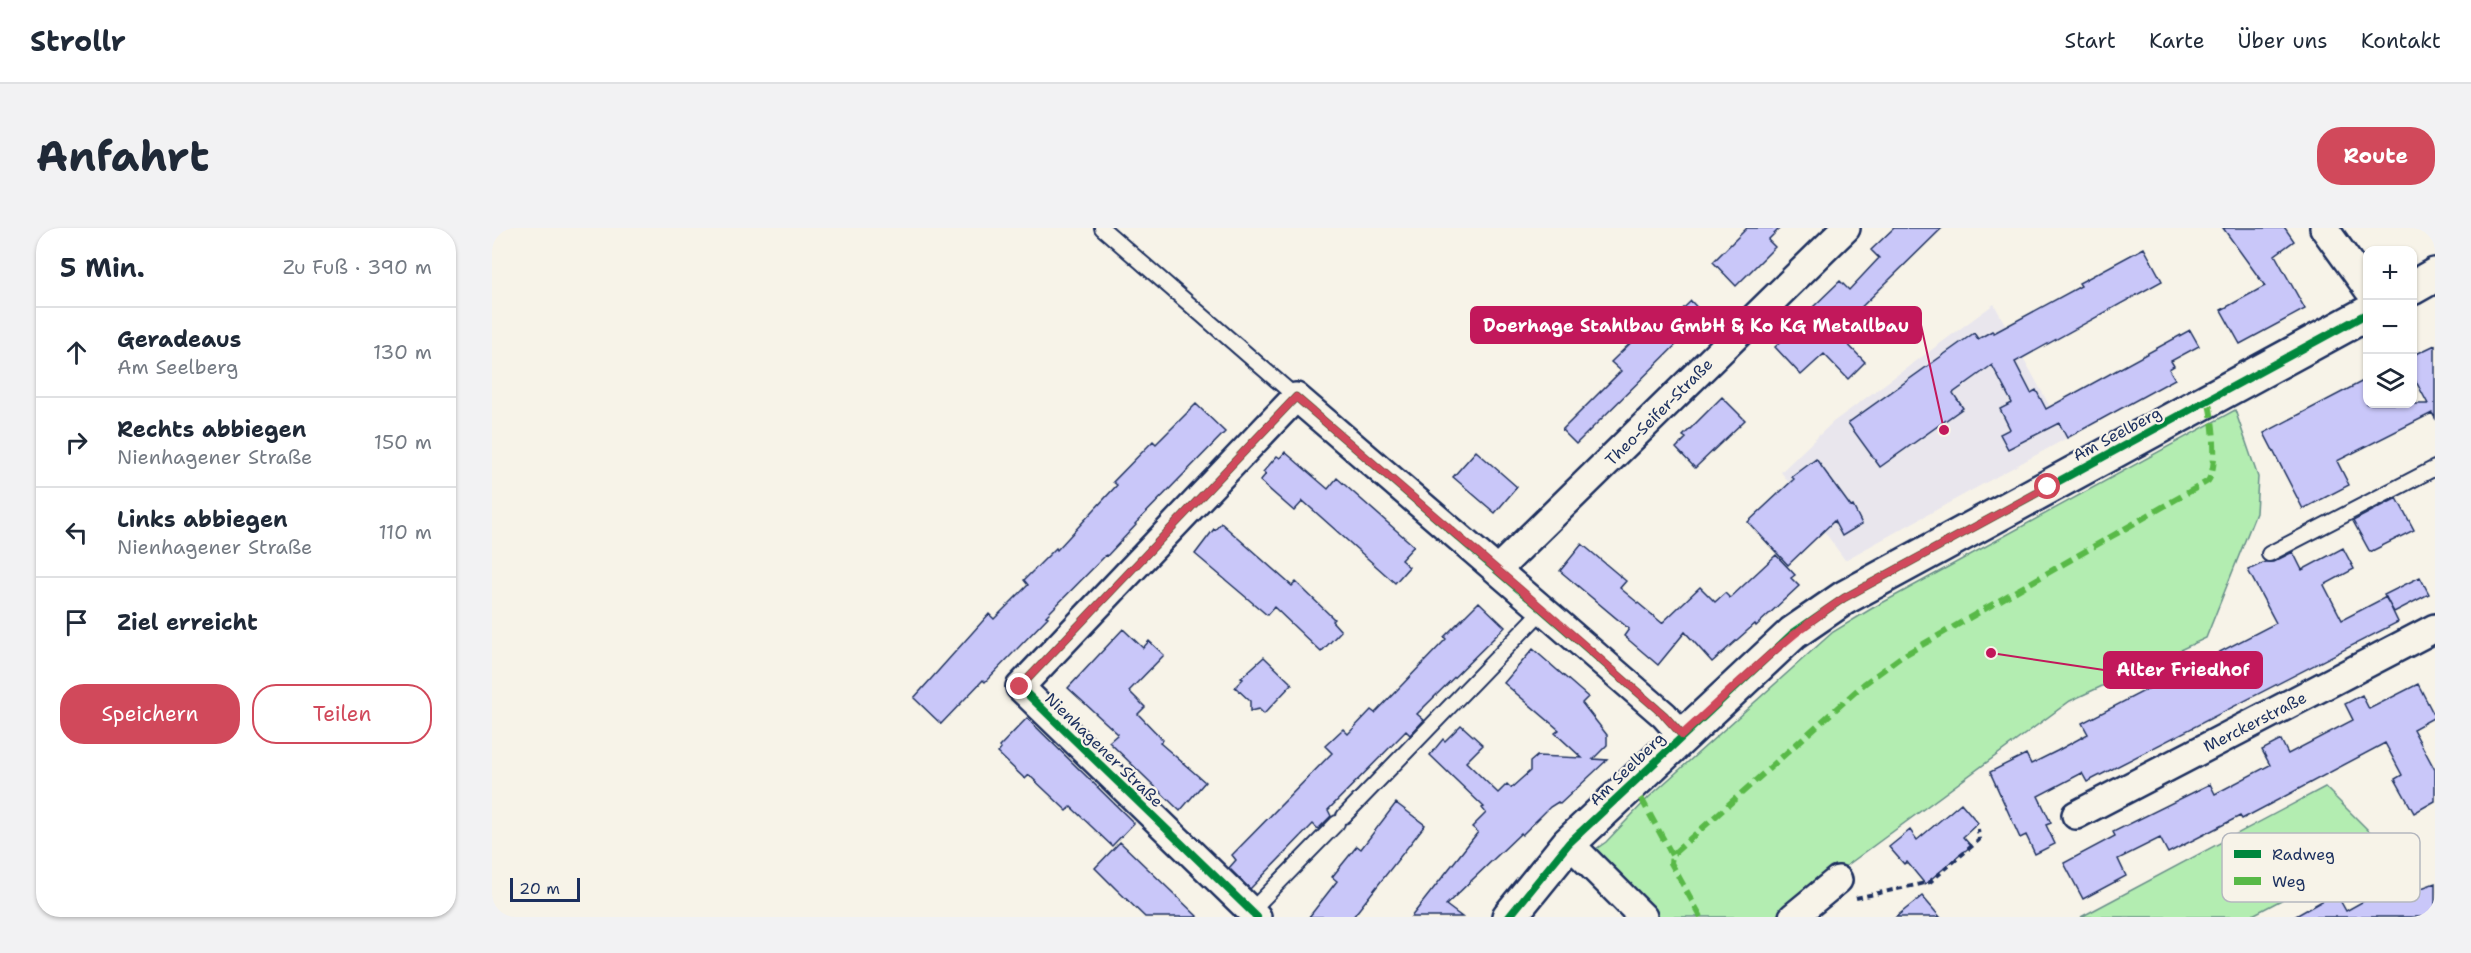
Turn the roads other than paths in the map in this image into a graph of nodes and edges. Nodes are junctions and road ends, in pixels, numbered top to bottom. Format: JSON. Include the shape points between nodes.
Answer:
{"nodes":[{"id":1,"x":1102,"y":228,"type":"edge"},
{"id":2,"x":1846,"y":228,"type":"edge"},
{"id":3,"x":2324,"y":228,"type":"edge"},
{"id":4,"x":2435,"y":275,"type":"edge"},
{"id":5,"x":2363,"y":283,"type":"edge"},
{"id":6,"x":2417,"y":285,"type":"edge"},
{"id":7,"x":2363,"y":315,"type":"edge"},
{"id":8,"x":1296,"y":397,"type":"junction"},
{"id":9,"x":2435,"y":468,"type":"edge"},
{"id":10,"x":2269,"y":554,"type":"dead end"},
{"id":11,"x":1497,"y":570,"type":"junction"},
{"id":12,"x":1544,"y":610,"type":"junction"},
{"id":13,"x":2435,"y":628,"type":"edge"},
{"id":14,"x":1682,"y":735,"type":"junction"},
{"id":15,"x":2076,"y":815,"type":"dead end"},
{"id":16,"x":1569,"y":843,"type":"junction"},
{"id":17,"x":1845,"y":889,"type":"road end"},
{"id":18,"x":1254,"y":914,"type":"edge"},
{"id":19,"x":1509,"y":917,"type":"edge"},
{"id":20,"x":1643,"y":917,"type":"edge"},
{"id":21,"x":1793,"y":917,"type":"edge"}],
"edges":[{"from":1,"to":8,"type":"lane"},
{"from":2,"to":11,"type":"street","name":"Theo-Seifer-Straße"},
{"from":3,"to":5,"type":"street"},
{"from":4,"to":6,"type":"street"},
{"from":7,"to":14,"type":"street","name":"Am Seelberg","via":[[1844,598],[1793,633]]},
{"from":8,"to":11,"type":"street"},
{"from":8,"to":18,"type":"street","name":"Nienhagener Straße","via":[[1020,687]]},
{"from":9,"to":10,"type":"lane"},
{"from":11,"to":12,"type":"street"},
{"from":12,"to":14,"type":"street"},
{"from":12,"to":18,"type":"lane"},
{"from":13,"to":15,"type":"street","name":"Merckerstraße"},
{"from":14,"to":16,"type":"street","name":"Am Seelberg"},
{"from":16,"to":19,"type":"street","name":"Am Seelberg"},
{"from":16,"to":20,"type":"street"},
{"from":17,"to":21,"type":"street"}]}
